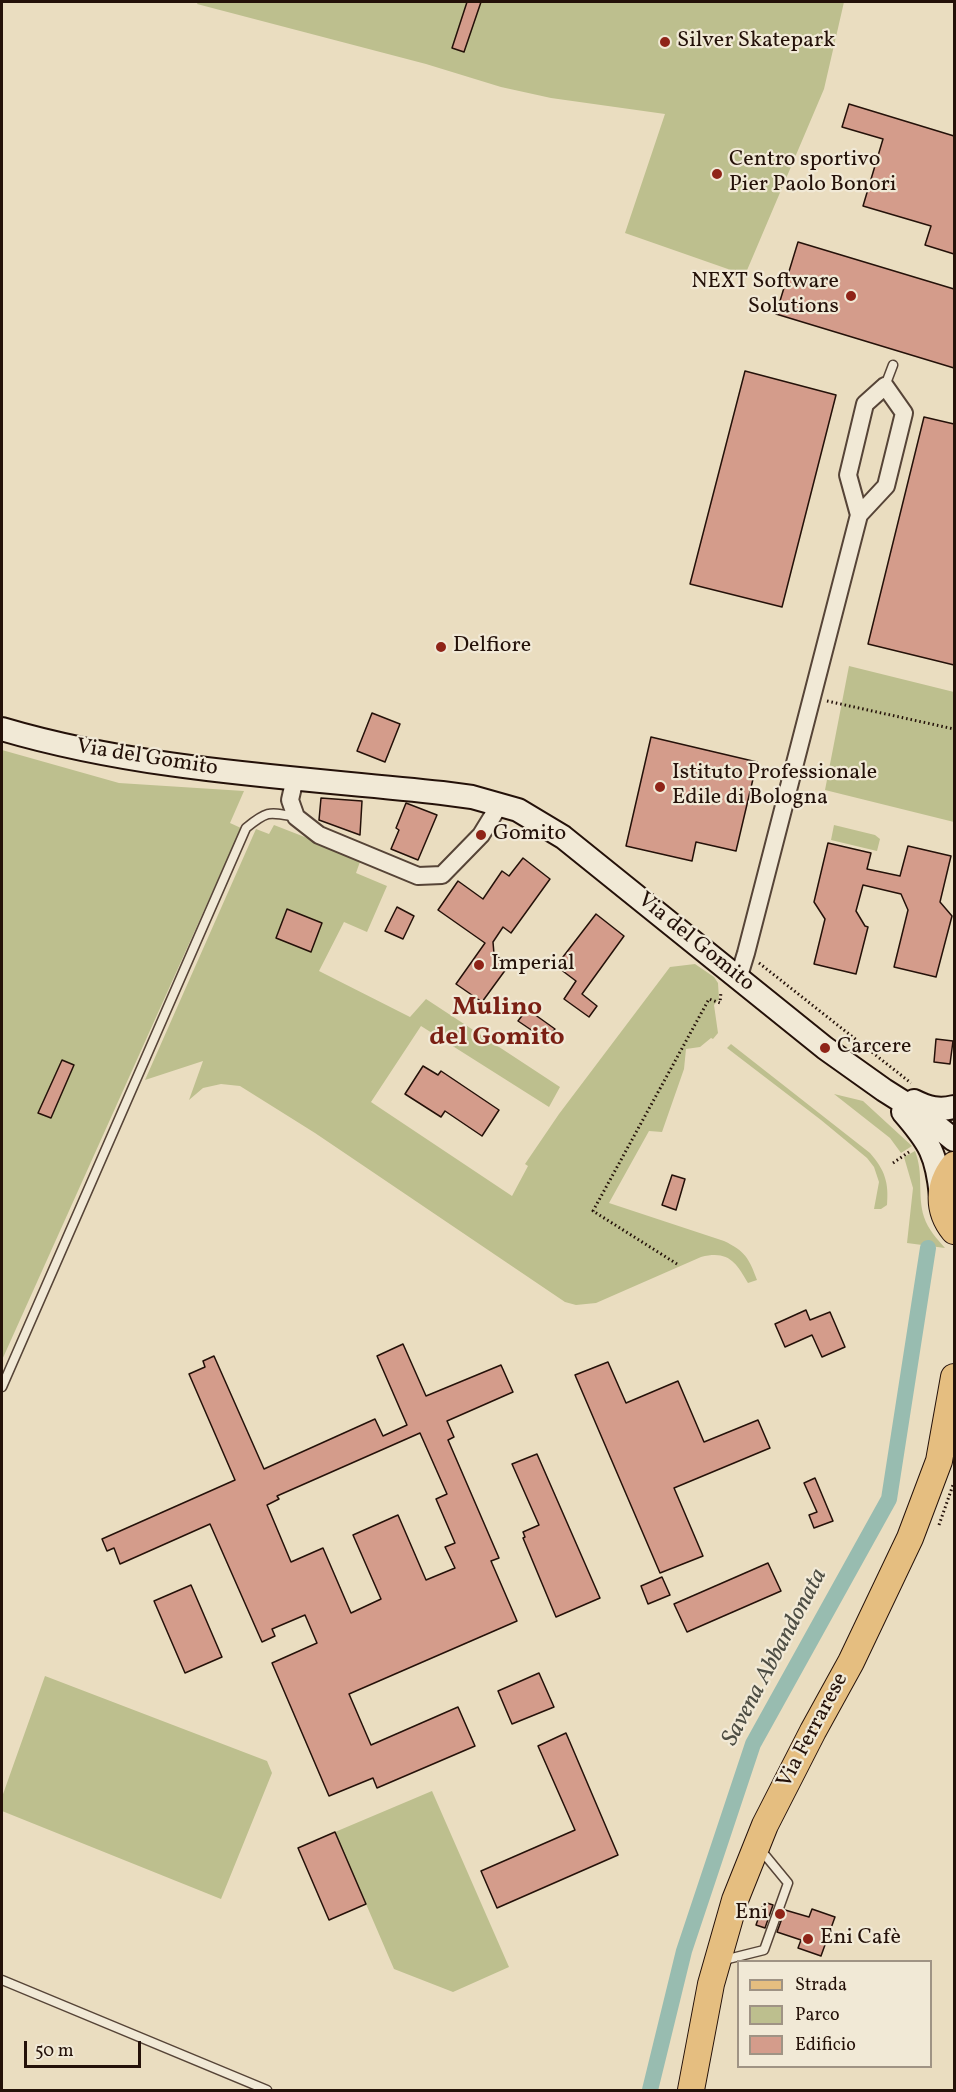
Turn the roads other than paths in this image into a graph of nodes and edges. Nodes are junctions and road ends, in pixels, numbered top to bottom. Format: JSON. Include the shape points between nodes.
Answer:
{"nodes":[{"id":1,"x":893,"y":365,"type":"dead end"},
{"id":2,"x":885,"y":386,"type":"junction"},
{"id":3,"x":859,"y":514,"type":"junction"},
{"id":4,"x":2,"y":729,"type":"edge"},
{"id":5,"x":295,"y":778,"type":"junction"},
{"id":6,"x":500,"y":804,"type":"junction"},
{"id":7,"x":296,"y":817,"type":"junction"},
{"id":8,"x":738,"y":976,"type":"junction"},
{"id":9,"x":884,"y":1090,"type":"junction"},
{"id":10,"x":954,"y":1107,"type":"edge"},
{"id":11,"x":954,"y":1140,"type":"edge"},
{"id":12,"x":954,"y":1165,"type":"edge"},
{"id":13,"x":941,"y":1196,"type":"junction"},
{"id":14,"x":954,"y":1230,"type":"edge"},
{"id":15,"x":954,"y":1377,"type":"edge"},
{"id":16,"x":2,"y":1387,"type":"edge"},
{"id":17,"x":756,"y":1844,"type":"junction"},
{"id":18,"x":717,"y":1962,"type":"junction"},
{"id":19,"x":2,"y":1980,"type":"edge"},
{"id":20,"x":267,"y":2091,"type":"edge"},
{"id":21,"x":691,"y":2091,"type":"edge"}],
"edges":[{"from":1,"to":2,"type":"lane"},
{"from":2,"to":3,"type":"street","via":[[865,404],[848,475]]},
{"from":2,"to":3,"type":"street","via":[[904,413],[886,486]]},
{"from":3,"to":8,"type":"street"},
{"from":4,"to":5,"type":"street","name":"Via del Gomito","via":[[103,755]]},
{"from":5,"to":6,"type":"street","name":"Via del Gomito","via":[[442,793]]},
{"from":5,"to":7,"type":"street","via":[[290,800]]},
{"from":6,"to":7,"type":"street","via":[[481,835],[442,875],[418,876],[319,835]]},
{"from":6,"to":8,"type":"street","name":"Via del Gomito","via":[[526,814],[563,837]]},
{"from":7,"to":16,"type":"lane","via":[[270,812],[246,828]]},
{"from":8,"to":9,"type":"street","name":"Via del Gomito","via":[[825,1048]]},
{"from":9,"to":10,"type":"street","via":[[932,1109]]},
{"from":9,"to":11,"type":"street","name":"Via del Gomito"},
{"from":9,"to":13,"type":"street","name":"Via del Gomito","via":[[933,1152]]},
{"from":12,"to":13,"type":"main road","via":[[944,1180]]},
{"from":13,"to":14,"type":"main road","via":[[944,1214]]},
{"from":15,"to":17,"type":"main road","name":"Via Ferrarese","via":[[939,1461],[910,1538],[851,1662]]},
{"from":17,"to":18,"type":"main road","name":"Via Ferrarese"},
{"from":17,"to":18,"type":"lane","via":[[788,1883],[764,1950]]},
{"from":18,"to":21,"type":"main road","name":"Via Ferrarese"},
{"from":19,"to":20,"type":"lane"}]}
